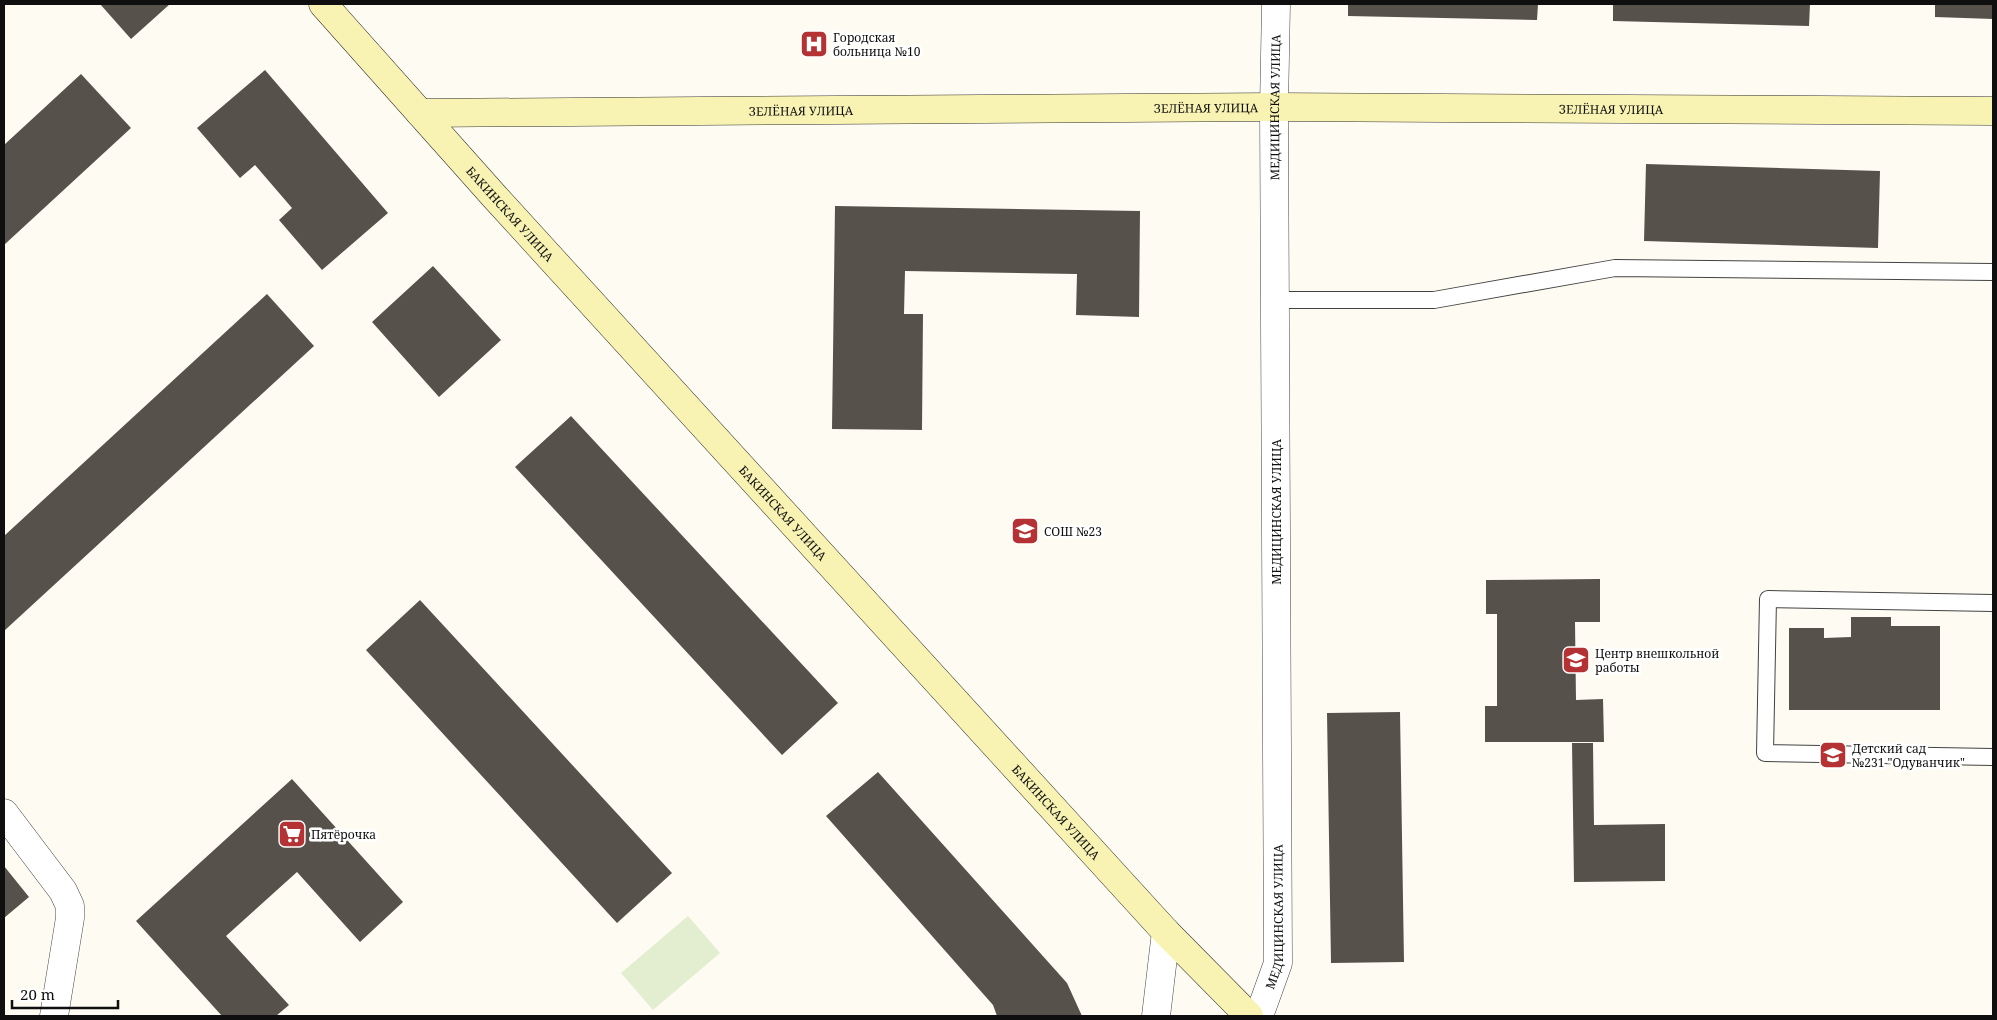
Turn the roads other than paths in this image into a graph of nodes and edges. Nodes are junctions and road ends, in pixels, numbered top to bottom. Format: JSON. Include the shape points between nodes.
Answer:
{"nodes":[{"id":1,"x":323,"y":4,"type":"edge"},
{"id":2,"x":1276,"y":4,"type":"edge"},
{"id":3,"x":1274,"y":107,"type":"junction"},
{"id":4,"x":1993,"y":111,"type":"edge"},
{"id":5,"x":420,"y":113,"type":"junction"},
{"id":6,"x":1993,"y":272,"type":"edge"},
{"id":7,"x":1275,"y":300,"type":"junction"},
{"id":8,"x":1993,"y":603,"type":"edge"},
{"id":9,"x":1993,"y":757,"type":"edge"},
{"id":10,"x":4,"y":813,"type":"edge"},
{"id":11,"x":1166,"y":932,"type":"junction"},
{"id":12,"x":54,"y":1016,"type":"edge"},
{"id":13,"x":1156,"y":1016,"type":"edge"},
{"id":14,"x":1250,"y":1016,"type":"edge"},
{"id":15,"x":1259,"y":1016,"type":"edge"}],
"edges":[{"from":1,"to":5,"type":"street","name":"БАКИНСКАЯ УЛИЦА"},
{"from":2,"to":3,"type":"street","name":"МЕДИЦИНСКАЯ УЛИЦА"},
{"from":3,"to":4,"type":"street","name":"ЗЕЛЁНАЯ УЛИЦА"},
{"from":3,"to":5,"type":"street","name":"ЗЕЛЁНАЯ УЛИЦА"},
{"from":3,"to":7,"type":"street","name":"МЕДИЦИНСКАЯ УЛИЦА"},
{"from":5,"to":11,"type":"street","name":"БАКИНСКАЯ УЛИЦА"},
{"from":6,"to":7,"type":"lane","via":[[1615,268],[1434,300]]},
{"from":7,"to":15,"type":"street","name":"МЕДИЦИНСКАЯ УЛИЦА","via":[[1278,963]]},
{"from":8,"to":9,"type":"lane","via":[[1768,599],[1765,753]]},
{"from":10,"to":12,"type":"street","via":[[63,891],[70,906]]},
{"from":11,"to":13,"type":"street"},
{"from":11,"to":14,"type":"street","name":"БАКИНСКАЯ УЛИЦА"}]}
